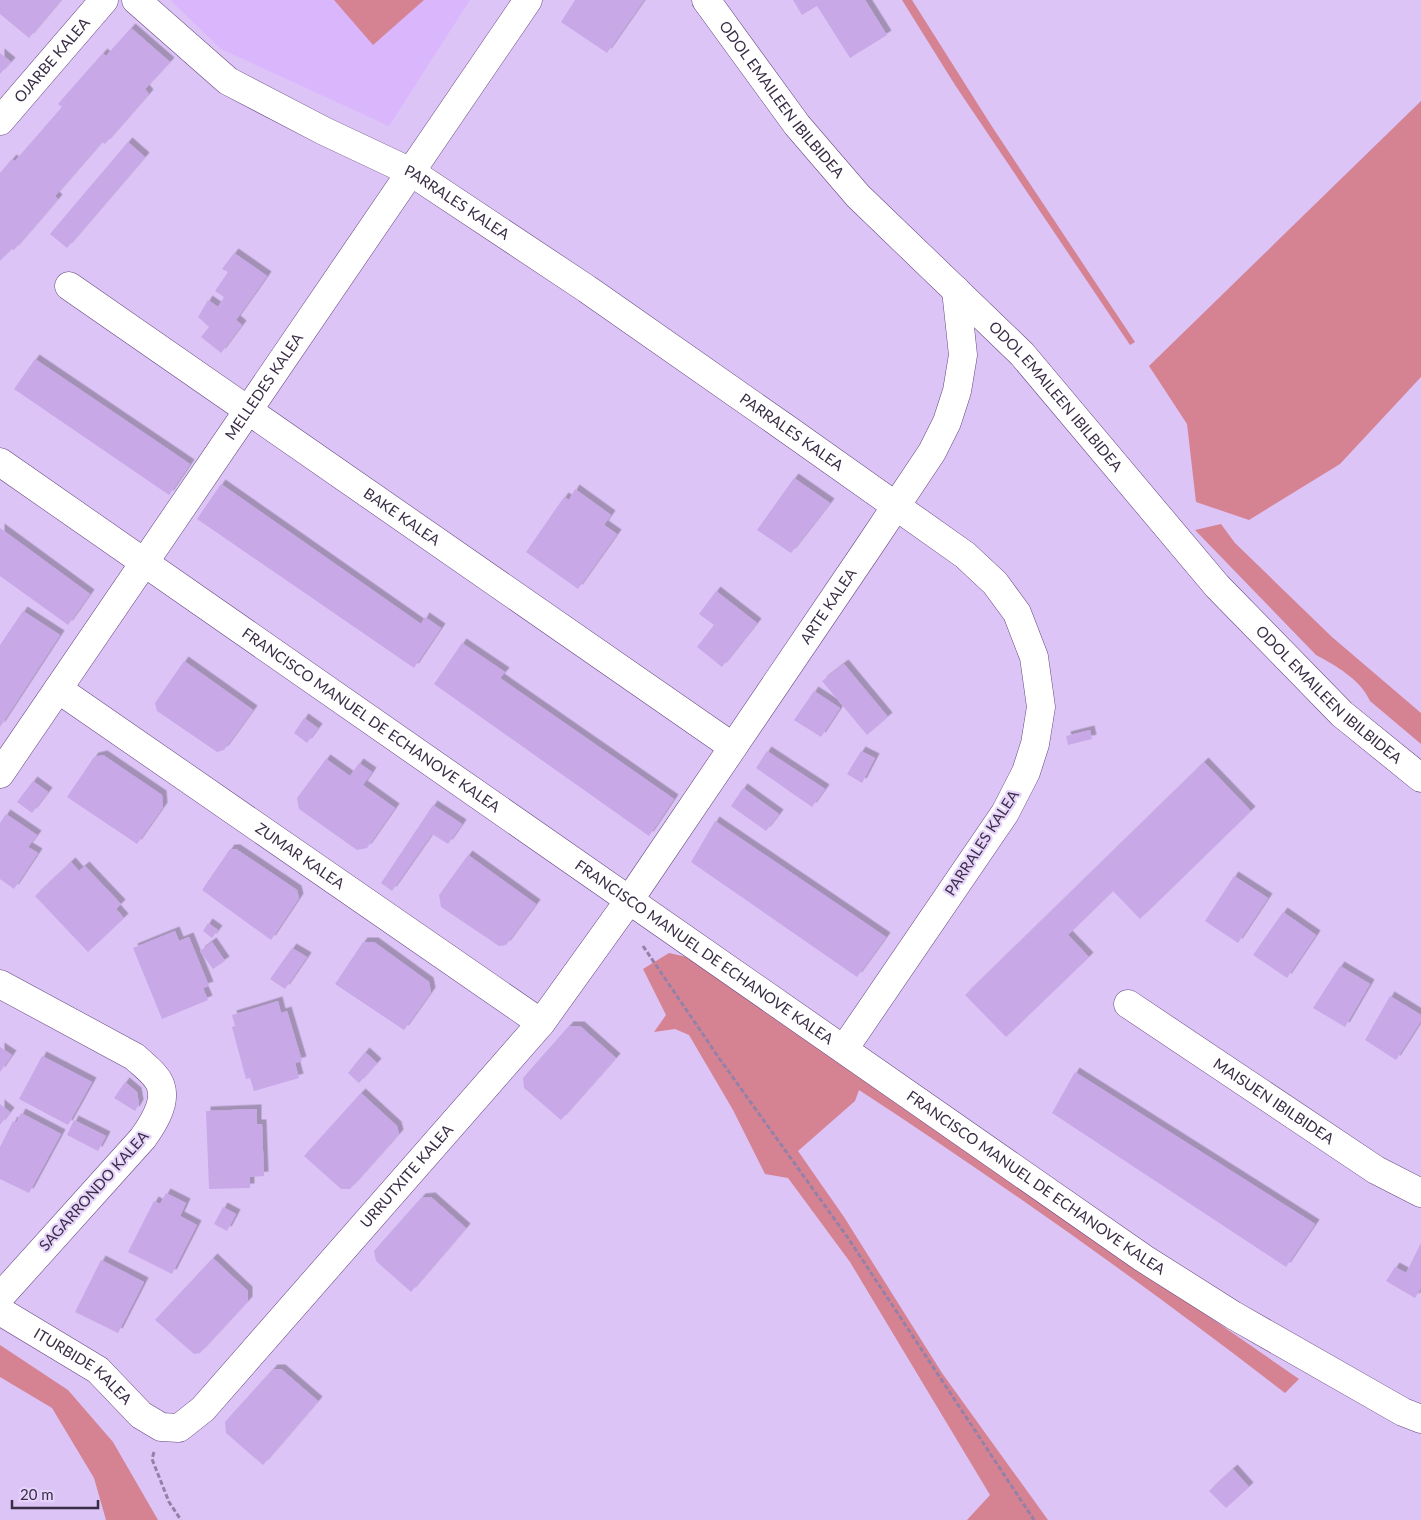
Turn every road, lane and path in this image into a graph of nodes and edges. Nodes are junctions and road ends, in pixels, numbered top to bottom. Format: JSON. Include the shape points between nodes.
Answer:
{"nodes":[{"id":1,"x":104,"y":0,"type":"edge"},
{"id":2,"x":136,"y":0,"type":"edge"},
{"id":3,"x":528,"y":0,"type":"edge"},
{"id":4,"x":706,"y":0,"type":"edge"},
{"id":5,"x":0,"y":121,"type":"edge"},
{"id":6,"x":411,"y":172,"type":"junction"},
{"id":7,"x":69,"y":286,"type":"dead end"},
{"id":8,"x":956,"y":290,"type":"junction"},
{"id":9,"x":247,"y":410,"type":"junction"},
{"id":10,"x":0,"y":462,"type":"edge"},
{"id":11,"x":896,"y":506,"type":"junction"},
{"id":12,"x":144,"y":561,"type":"junction"},
{"id":13,"x":58,"y":689,"type":"junction"},
{"id":14,"x":733,"y":747,"type":"junction"},
{"id":15,"x":0,"y":774,"type":"edge"},
{"id":16,"x":1421,"y":778,"type":"edge"},
{"id":17,"x":625,"y":906,"type":"junction"},
{"id":18,"x":0,"y":984,"type":"edge"},
{"id":19,"x":1128,"y":1004,"type":"dead end"},
{"id":20,"x":541,"y":1023,"type":"junction"},
{"id":21,"x":844,"y":1049,"type":"junction"},
{"id":22,"x":1421,"y":1193,"type":"edge"},
{"id":23,"x":0,"y":1297,"type":"edge"},
{"id":24,"x":0,"y":1311,"type":"edge"},
{"id":25,"x":1421,"y":1420,"type":"edge"},
{"id":26,"x":161,"y":1427,"type":"junction"},
{"id":27,"x":181,"y":1520,"type":"edge"},
{"id":28,"x":1034,"y":1520,"type":"edge"}],
"edges":[{"from":1,"to":5,"type":"street","name":"OJARBE KALEA"},
{"from":2,"to":6,"type":"street","name":"PARRALES KALEA","via":[[228,81]]},
{"from":3,"to":6,"type":"street","name":"MELLEDES KALEA"},
{"from":4,"to":8,"type":"street","name":"ODOL EMAILEEN IBILBIDEA","via":[[797,125],[858,196]]},
{"from":6,"to":9,"type":"street","name":"MELLEDES KALEA"},
{"from":6,"to":11,"type":"street","name":"PARRALES KALEA","via":[[587,289]]},
{"from":7,"to":9,"type":"street","name":"BAKE KALEA"},
{"from":8,"to":11,"type":"street","name":"ARTE KALEA","via":[[963,355],[957,391],[947,422],[932,452]]},
{"from":8,"to":16,"type":"street","name":"ODOL EMAILEEN IBILBIDEA","via":[[1022,354],[1216,586],[1342,714]]},
{"from":9,"to":12,"type":"street","name":"MELLEDES KALEA"},
{"from":9,"to":14,"type":"street","name":"BAKE KALEA"},
{"from":10,"to":12,"type":"street","name":"FRANCISCO MANUEL DE ECHANOVE KALEA"},
{"from":11,"to":14,"type":"street","name":"ARTE KALEA"},
{"from":11,"to":21,"type":"street","name":"PARRALES KALEA","via":[[965,555],[995,583],[1017,613],[1034,657],[1041,707],[1026,772],[1006,813]]},
{"from":12,"to":13,"type":"street","name":"MELLEDES KALEA"},
{"from":12,"to":17,"type":"street","name":"FRANCISCO MANUEL DE ECHANOVE KALEA"},
{"from":13,"to":15,"type":"street","name":"MELLEDES KALEA"},
{"from":13,"to":20,"type":"street","name":"ZUMAR KALEA"},
{"from":14,"to":17,"type":"street","name":"ARTE KALEA"},
{"from":17,"to":20,"type":"street","name":"URRUTXITE KALEA"},
{"from":17,"to":21,"type":"street","name":"FRANCISCO MANUEL DE ECHANOVE KALEA"},
{"from":17,"to":28,"type":"path","via":[[719,1058],[848,1238]]},
{"from":18,"to":23,"type":"street","name":"SAGARRONDO KALEA","via":[[135,1057],[161,1087],[155,1122],[144,1138]]},
{"from":19,"to":22,"type":"street","name":"MAISUEN IBILBIDEA","via":[[1376,1170]]},
{"from":20,"to":26,"type":"street","name":"URRUTXITE KALEA","via":[[204,1408],[179,1428]]},
{"from":21,"to":25,"type":"street","name":"FRANCISCO MANUEL DE ECHANOVE KALEA","via":[[1143,1258],[1241,1320]]},
{"from":24,"to":26,"type":"street","name":"ITURBIDE KALEA","via":[[98,1370],[141,1415]]},
{"from":26,"to":27,"type":"path","via":[[152,1459],[169,1502]]}]}
